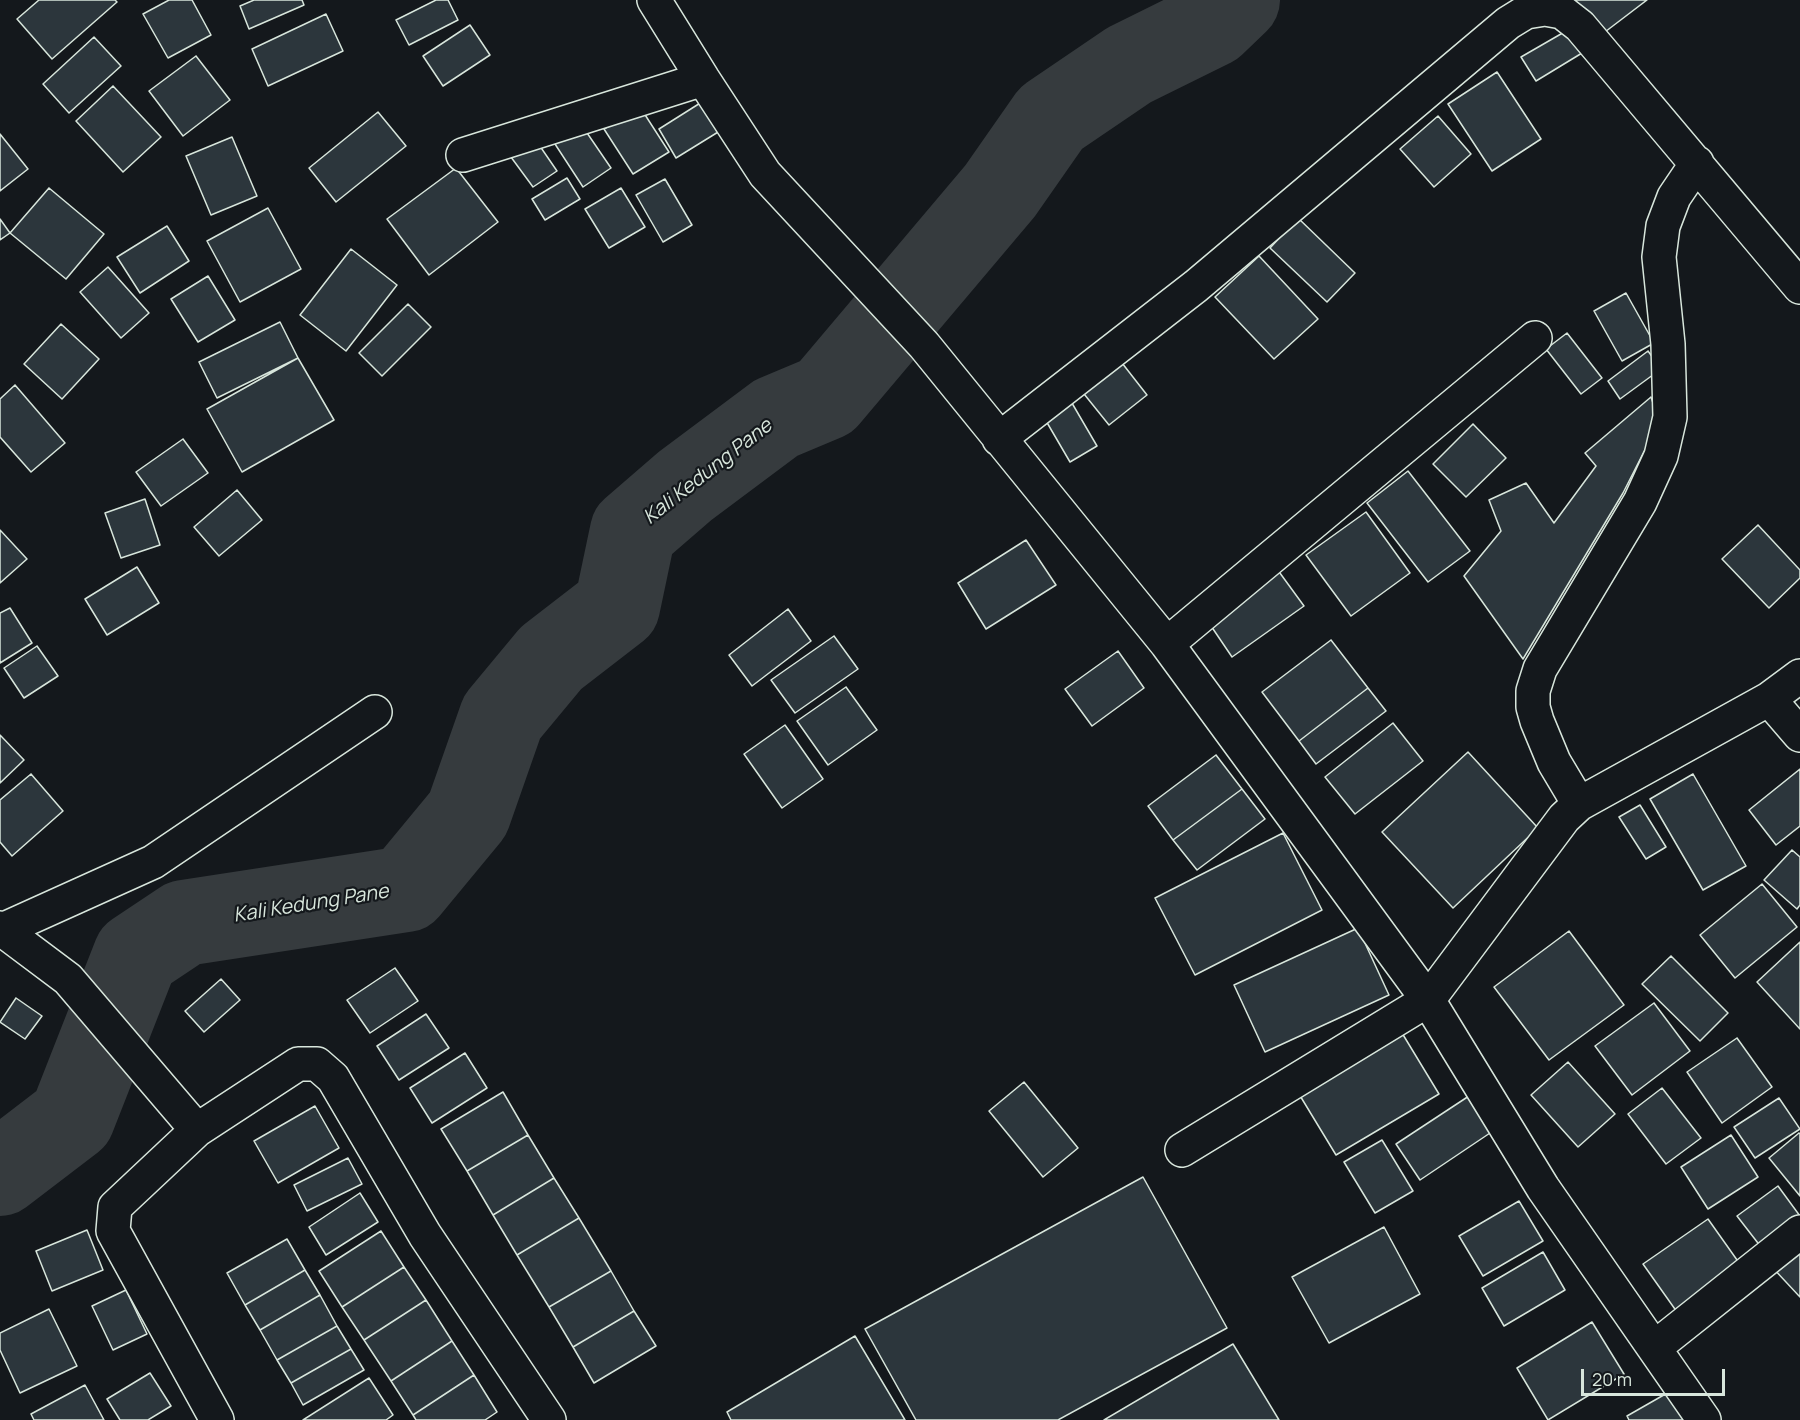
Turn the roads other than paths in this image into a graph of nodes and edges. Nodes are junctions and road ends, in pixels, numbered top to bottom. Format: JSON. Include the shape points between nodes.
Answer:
{"nodes":[{"id":1,"x":654,"y":0,"type":"edge"},
{"id":2,"x":703,"y":79,"type":"junction"},
{"id":3,"x":463,"y":155,"type":"dead end"},
{"id":4,"x":1697,"y":163,"type":"junction"},
{"id":5,"x":1800,"y":287,"type":"edge"},
{"id":6,"x":1535,"y":338,"type":"dead end"},
{"id":7,"x":999,"y":439,"type":"junction"},
{"id":8,"x":1167,"y":644,"type":"junction"},
{"id":9,"x":1800,"y":676,"type":"edge"},
{"id":10,"x":1769,"y":699,"type":"junction"},
{"id":11,"x":375,"y":712,"type":"dead end"},
{"id":12,"x":1800,"y":735,"type":"edge"},
{"id":13,"x":1579,"y":804,"type":"junction"},
{"id":14,"x":1,"y":930,"type":"edge"},
{"id":15,"x":1428,"y":1000,"type":"junction"},
{"id":16,"x":197,"y":1130,"type":"junction"},
{"id":17,"x":1182,"y":1150,"type":"dead end"},
{"id":18,"x":1800,"y":1232,"type":"edge"},
{"id":19,"x":1654,"y":1348,"type":"junction"},
{"id":20,"x":218,"y":1420,"type":"edge"},
{"id":21,"x":549,"y":1420,"type":"edge"},
{"id":22,"x":1704,"y":1420,"type":"edge"}],
"edges":[{"from":1,"to":2,"type":"street"},
{"from":2,"to":3,"type":"street"},
{"from":2,"to":7,"type":"street","via":[[765,174],[924,345]]},
{"from":4,"to":5,"type":"street"},
{"from":4,"to":7,"type":"street","via":[[1580,27],[1562,12],[1526,12],[1508,23],[1196,286]]},
{"from":4,"to":13,"type":"street","via":[[1674,197],[1663,226],[1659,257],[1668,344],[1670,417],[1661,456],[1640,502],[1540,669],[1533,691],[1537,721],[1554,762]]},
{"from":6,"to":8,"type":"street"},
{"from":7,"to":8,"type":"street"},
{"from":8,"to":15,"type":"street"},
{"from":9,"to":10,"type":"street"},
{"from":10,"to":12,"type":"street"},
{"from":10,"to":13,"type":"street"},
{"from":11,"to":14,"type":"street","via":[[153,862]]},
{"from":13,"to":15,"type":"street","via":[[1564,818]]},
{"from":14,"to":16,"type":"street","via":[[68,979]]},
{"from":15,"to":17,"type":"street"},
{"from":15,"to":19,"type":"street","via":[[1543,1188]]},
{"from":16,"to":20,"type":"street","via":[[115,1207],[113,1232]]},
{"from":16,"to":21,"type":"street","via":[[298,1064],[317,1064],[333,1078],[425,1235]]},
{"from":18,"to":19,"type":"street"},
{"from":19,"to":22,"type":"street"}]}
